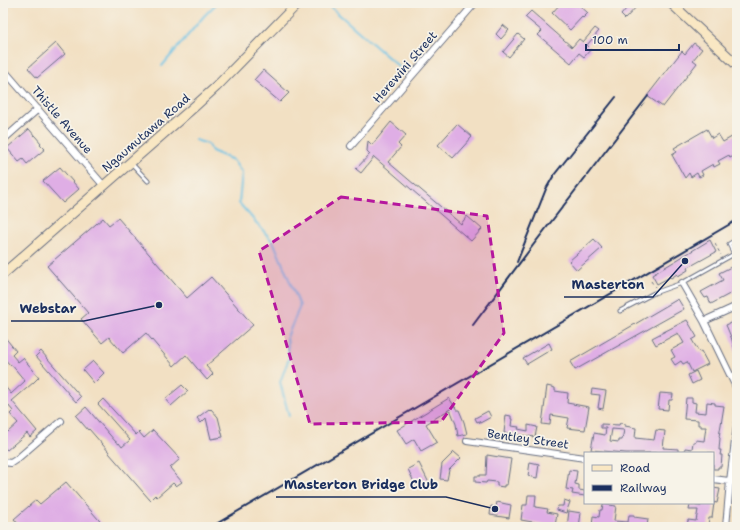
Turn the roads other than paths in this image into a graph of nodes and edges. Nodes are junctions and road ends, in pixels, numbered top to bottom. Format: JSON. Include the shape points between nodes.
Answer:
{"nodes":[{"id":1,"x":298,"y":3,"type":"edge"},
{"id":2,"x":475,"y":3,"type":"edge"},
{"id":3,"x":671,"y":3,"type":"edge"},
{"id":4,"x":737,"y":66,"type":"edge"},
{"id":5,"x":3,"y":69,"type":"edge"},
{"id":6,"x":38,"y":110,"type":"junction"},
{"id":7,"x":3,"y":140,"type":"edge"},
{"id":8,"x":351,"y":146,"type":"dead end"},
{"id":9,"x":131,"y":162,"type":"junction"},
{"id":10,"x":148,"y":182,"type":"dead end"},
{"id":11,"x":104,"y":186,"type":"junction"},
{"id":12,"x":737,"y":239,"type":"edge"},
{"id":13,"x":3,"y":274,"type":"edge"},
{"id":14,"x":682,"y":283,"type":"junction"},
{"id":15,"x":737,"y":306,"type":"edge"},
{"id":16,"x":620,"y":310,"type":"dead end"},
{"id":17,"x":704,"y":321,"type":"junction"},
{"id":18,"x":734,"y":379,"type":"edge"},
{"id":19,"x":737,"y":394,"type":"edge"},
{"id":20,"x":61,"y":421,"type":"dead end"},
{"id":21,"x":737,"y":426,"type":"edge"},
{"id":22,"x":467,"y":441,"type":"dead end"},
{"id":23,"x":584,"y":458,"type":"edge"},
{"id":24,"x":3,"y":462,"type":"edge"},
{"id":25,"x":714,"y":479,"type":"edge"},
{"id":26,"x":730,"y":481,"type":"junction"},
{"id":27,"x":737,"y":482,"type":"edge"},
{"id":28,"x":726,"y":527,"type":"edge"}],
"edges":[{"from":1,"to":9,"type":"main road","name":"Ngaumutawa Road","via":[[216,87]]},
{"from":2,"to":8,"type":"street","name":"Herewini Street"},
{"from":3,"to":4,"type":"main road"},
{"from":5,"to":6,"type":"street","name":"Thistle Avenue"},
{"from":6,"to":7,"type":"street"},
{"from":6,"to":11,"type":"street","name":"Thistle Avenue"},
{"from":9,"to":10,"type":"lane"},
{"from":9,"to":11,"type":"main road","name":"Ngaumutawa Road"},
{"from":11,"to":13,"type":"main road","name":"Ngaumutawa Road"},
{"from":12,"to":14,"type":"lane","via":[[729,244],[734,254]]},
{"from":14,"to":16,"type":"lane","via":[[658,291]]},
{"from":14,"to":17,"type":"street"},
{"from":15,"to":17,"type":"street"},
{"from":17,"to":18,"type":"street"},
{"from":18,"to":19,"type":"street"},
{"from":20,"to":24,"type":"street","via":[[17,459]]},
{"from":21,"to":26,"type":"street"},
{"from":22,"to":23,"type":"street","name":"Bentley Street"},
{"from":25,"to":26,"type":"street"},
{"from":26,"to":27,"type":"street"},
{"from":26,"to":28,"type":"street"}]}
